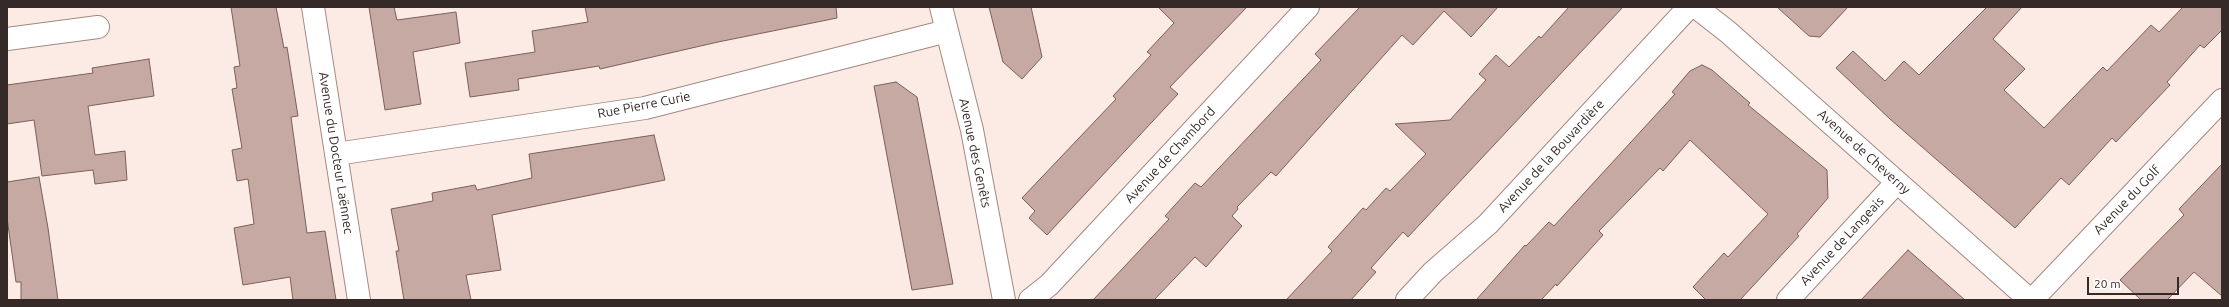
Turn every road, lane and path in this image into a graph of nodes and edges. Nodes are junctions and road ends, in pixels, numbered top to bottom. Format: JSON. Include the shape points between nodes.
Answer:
{"nodes":[{"id":1,"x":313,"y":7,"type":"edge"},
{"id":2,"x":941,"y":7,"type":"edge"},
{"id":3,"x":1308,"y":7,"type":"edge"},
{"id":4,"x":1689,"y":7,"type":"edge"},
{"id":5,"x":1696,"y":7,"type":"edge"},
{"id":6,"x":98,"y":27,"type":"dead end"},
{"id":7,"x":947,"y":31,"type":"junction"},
{"id":8,"x":7,"y":39,"type":"edge"},
{"id":9,"x":2222,"y":100,"type":"edge"},
{"id":10,"x":336,"y":154,"type":"junction"},
{"id":11,"x":1897,"y":182,"type":"junction"},
{"id":12,"x":359,"y":300,"type":"edge"},
{"id":13,"x":1004,"y":300,"type":"edge"},
{"id":14,"x":1030,"y":300,"type":"edge"},
{"id":15,"x":1407,"y":300,"type":"edge"},
{"id":16,"x":1788,"y":300,"type":"edge"},
{"id":17,"x":2031,"y":300,"type":"edge"}],
"edges":[{"from":1,"to":10,"type":"street","name":"Avenue du Docteur Laënnec"},
{"from":2,"to":7,"type":"street","name":"Avenue des Genêts"},
{"from":3,"to":14,"type":"street","name":"Avenue de Chambord","via":[[1049,285]]},
{"from":4,"to":15,"type":"street","name":"Avenue de la Bouvardière","via":[[1488,224],[1433,272]]},
{"from":5,"to":11,"type":"street","name":"Avenue de Cheverny","via":[[1728,32]]},
{"from":6,"to":8,"type":"street"},
{"from":7,"to":10,"type":"street","name":"Rue Pierre Curie","via":[[645,108]]},
{"from":7,"to":13,"type":"street","name":"Avenue des Genêts","via":[[972,130]]},
{"from":9,"to":17,"type":"street","name":"Avenue du Golf"},
{"from":10,"to":12,"type":"street","name":"Avenue du Docteur Laënnec"},
{"from":11,"to":16,"type":"street","name":"Avenue de Langeais"},
{"from":11,"to":17,"type":"street","name":"Avenue de Cheverny"}]}
